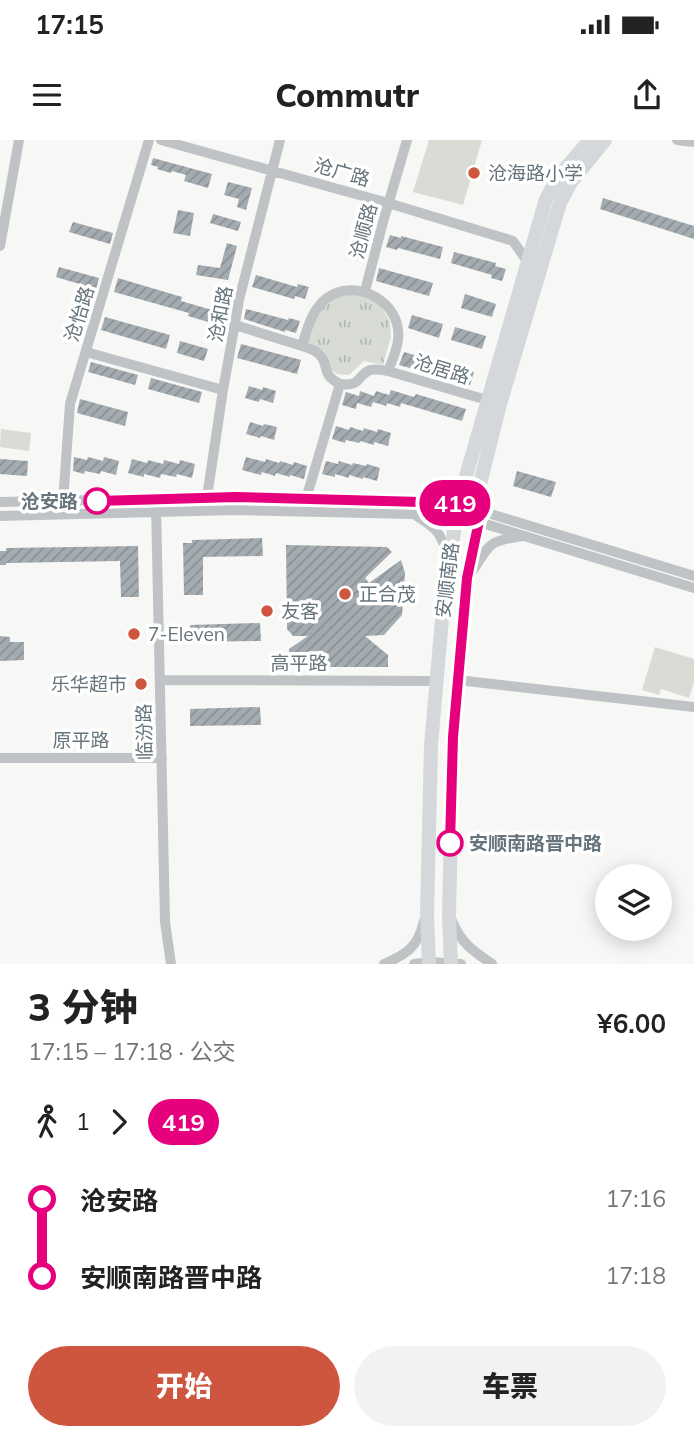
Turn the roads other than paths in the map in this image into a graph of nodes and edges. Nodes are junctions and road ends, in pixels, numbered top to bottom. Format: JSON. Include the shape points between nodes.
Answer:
{"nodes":[{"id":1,"x":19,"y":140,"type":"edge"},
{"id":2,"x":149,"y":140,"type":"edge"},
{"id":3,"x":161,"y":140,"type":"edge"},
{"id":4,"x":280,"y":140,"type":"edge"},
{"id":5,"x":407,"y":140,"type":"edge"},
{"id":6,"x":590,"y":140,"type":"edge"},
{"id":7,"x":605,"y":140,"type":"edge"},
{"id":8,"x":677,"y":140,"type":"edge"},
{"id":9,"x":694,"y":142,"type":"edge"},
{"id":10,"x":272,"y":170,"type":"junction"},
{"id":11,"x":388,"y":203,"type":"junction"},
{"id":12,"x":536,"y":231,"type":"junction"},
{"id":13,"x":513,"y":241,"type":"junction"},
{"id":14,"x":0,"y":246,"type":"edge"},
{"id":15,"x":527,"y":261,"type":"junction"},
{"id":16,"x":365,"y":291,"type":"junction"},
{"id":17,"x":235,"y":326,"type":"junction"},
{"id":18,"x":302,"y":346,"type":"junction"},
{"id":19,"x":86,"y":352,"type":"junction"},
{"id":20,"x":388,"y":370,"type":"junction"},
{"id":21,"x":340,"y":384,"type":"junction"},
{"id":22,"x":223,"y":390,"type":"junction"},
{"id":23,"x":487,"y":400,"type":"junction"},
{"id":24,"x":207,"y":497,"type":"junction"},
{"id":25,"x":156,"y":498,"type":"junction"},
{"id":26,"x":306,"y":499,"type":"junction"},
{"id":27,"x":0,"y":502,"type":"edge"},
{"id":28,"x":63,"y":502,"type":"junction"},
{"id":29,"x":457,"y":509,"type":"junction"},
{"id":30,"x":156,"y":511,"type":"junction"},
{"id":31,"x":412,"y":514,"type":"junction"},
{"id":32,"x":477,"y":515,"type":"junction"},
{"id":33,"x":0,"y":516,"type":"edge"},
{"id":34,"x":526,"y":536,"type":"junction"},
{"id":35,"x":449,"y":559,"type":"junction"},
{"id":36,"x":694,"y":576,"type":"edge"},
{"id":37,"x":467,"y":578,"type":"junction"},
{"id":38,"x":694,"y":588,"type":"edge"},
{"id":39,"x":160,"y":680,"type":"junction"},
{"id":40,"x":458,"y":680,"type":"junction"},
{"id":41,"x":437,"y":681,"type":"junction"},
{"id":42,"x":694,"y":707,"type":"edge"},
{"id":43,"x":0,"y":758,"type":"edge"},
{"id":44,"x":162,"y":758,"type":"junction"},
{"id":45,"x":428,"y":908,"type":"junction"},
{"id":46,"x":449,"y":915,"type":"junction"},
{"id":47,"x":171,"y":964,"type":"edge"},
{"id":48,"x":384,"y":964,"type":"edge"},
{"id":49,"x":424,"y":964,"type":"edge"},
{"id":50,"x":454,"y":964,"type":"edge"},
{"id":51,"x":492,"y":964,"type":"edge"}],
"edges":[{"from":1,"to":14,"type":"street"},
{"from":2,"to":19,"type":"street","name":"沧怡路"},
{"from":3,"to":10,"type":"street","name":"沧广路"},
{"from":4,"to":10,"type":"street","name":"沧和路"},
{"from":5,"to":11,"type":"street","name":"沧顺路"},
{"from":6,"to":12,"type":"main road","name":"安顺南路","via":[[558,177],[545,199]]},
{"from":7,"to":32,"type":"main road","name":"安顺南路","via":[[570,182],[560,203],[500,404],[479,488]]},
{"from":8,"to":9,"type":"street"},
{"from":10,"to":11,"type":"street","name":"沧广路"},
{"from":10,"to":17,"type":"street","name":"沧和路"},
{"from":11,"to":13,"type":"street","name":"沧广路"},
{"from":11,"to":16,"type":"street","name":"沧顺路"},
{"from":12,"to":13,"type":"street"},
{"from":12,"to":15,"type":"main road","name":"安顺南路"},
{"from":13,"to":15,"type":"street"},
{"from":15,"to":23,"type":"main road","name":"安顺南路"},
{"from":16,"to":18,"type":"street","via":[[326,298],[311,320]]},
{"from":16,"to":20,"type":"street","via":[[381,299],[397,325],[399,338]]},
{"from":17,"to":18,"type":"street"},
{"from":17,"to":22,"type":"street","name":"沧和路"},
{"from":18,"to":21,"type":"street","via":[[318,353],[328,376]]},
{"from":19,"to":22,"type":"street"},
{"from":19,"to":28,"type":"street","name":"沧怡路","via":[[70,404]]},
{"from":20,"to":21,"type":"street","via":[[372,370],[353,383]]},
{"from":20,"to":23,"type":"street","name":"沧居路"},
{"from":21,"to":26,"type":"street"},
{"from":22,"to":24,"type":"street","name":"沧和路"},
{"from":23,"to":29,"type":"main road","name":"安顺南路"},
{"from":24,"to":25,"type":"street"},
{"from":24,"to":26,"type":"street"},
{"from":25,"to":28,"type":"street"},
{"from":25,"to":30,"type":"street","name":"临汾路"},
{"from":26,"to":29,"type":"street"},
{"from":27,"to":28,"type":"street"},
{"from":29,"to":31,"type":"street"},
{"from":29,"to":32,"type":"street"},
{"from":29,"to":35,"type":"main road","name":"安顺南路"},
{"from":30,"to":31,"type":"street"},
{"from":30,"to":33,"type":"street"},
{"from":30,"to":39,"type":"street","name":"临汾路"},
{"from":31,"to":35,"type":"street","via":[[441,536]]},
{"from":32,"to":34,"type":"street"},
{"from":32,"to":36,"type":"street"},
{"from":32,"to":37,"type":"main road","name":"安顺南路"},
{"from":34,"to":37,"type":"street","via":[[492,544]]},
{"from":34,"to":38,"type":"street"},
{"from":35,"to":41,"type":"main road","name":"安顺南路"},
{"from":37,"to":40,"type":"main road","name":"安顺南路"},
{"from":39,"to":41,"type":"street","name":"高平路"},
{"from":39,"to":44,"type":"street","name":"临汾路"},
{"from":40,"to":42,"type":"street"},
{"from":40,"to":46,"type":"main road","name":"安顺南路"},
{"from":41,"to":45,"type":"main road","name":"安顺南路"},
{"from":43,"to":44,"type":"street","name":"原平路"},
{"from":44,"to":47,"type":"street","name":"临汾路"},
{"from":45,"to":48,"type":"street","via":[[416,943]]},
{"from":45,"to":49,"type":"main road","name":"安顺南路"},
{"from":46,"to":50,"type":"main road","name":"安顺南路"},
{"from":46,"to":51,"type":"street","via":[[464,943]]},
{"from":49,"to":50,"type":"street"}]}
